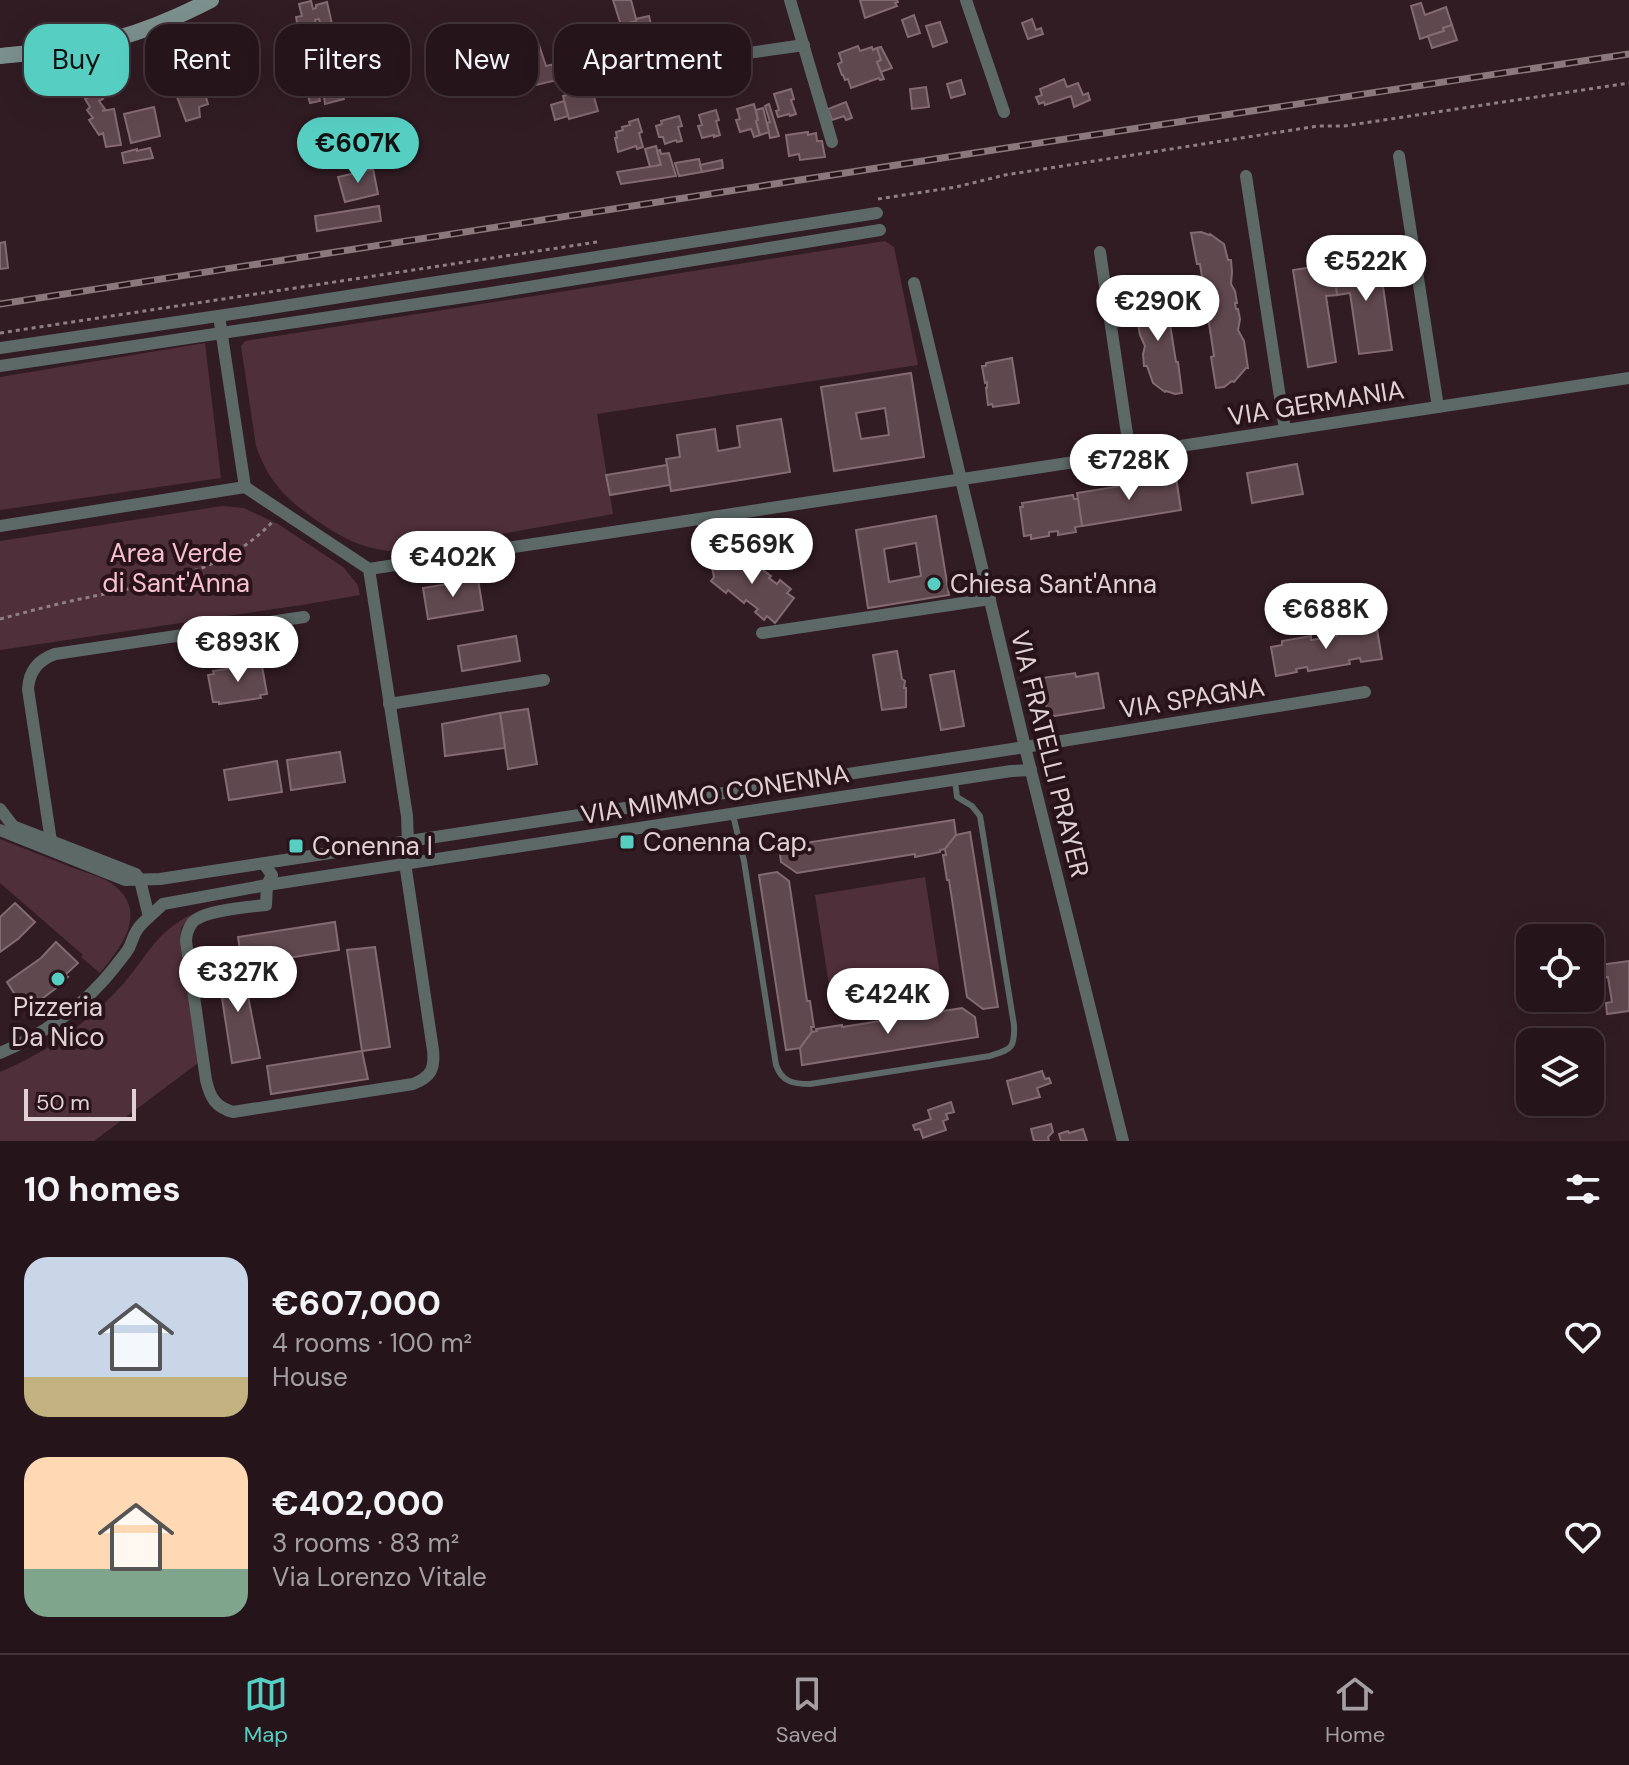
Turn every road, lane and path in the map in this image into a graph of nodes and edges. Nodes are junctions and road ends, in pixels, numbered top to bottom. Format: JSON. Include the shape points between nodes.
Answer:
{"nodes":[{"id":1,"x":211,"y":0,"type":"edge"},
{"id":2,"x":790,"y":0,"type":"edge"},
{"id":3,"x":966,"y":0,"type":"edge"},
{"id":4,"x":804,"y":45,"type":"junction"},
{"id":5,"x":751,"y":53,"type":"edge"},
{"id":6,"x":0,"y":56,"type":"edge"},
{"id":7,"x":1629,"y":83,"type":"edge"},
{"id":8,"x":1004,"y":112,"type":"dead end"},
{"id":9,"x":832,"y":142,"type":"dead end"},
{"id":10,"x":1399,"y":156,"type":"dead end"},
{"id":11,"x":1246,"y":176,"type":"dead end"},
{"id":12,"x":876,"y":206,"type":"joint"},
{"id":13,"x":880,"y":230,"type":"dead end"},
{"id":14,"x":610,"y":240,"type":"dead end"},
{"id":15,"x":1100,"y":252,"type":"dead end"},
{"id":16,"x":914,"y":283,"type":"dead end"},
{"id":17,"x":219,"y":316,"type":"junction"},
{"id":18,"x":0,"y":333,"type":"edge"},
{"id":19,"x":222,"y":334,"type":"junction"},
{"id":20,"x":0,"y":348,"type":"edge"},
{"id":21,"x":0,"y":366,"type":"edge"},
{"id":22,"x":1629,"y":378,"type":"edge"},
{"id":23,"x":1438,"y":407,"type":"junction"},
{"id":24,"x":1285,"y":430,"type":"junction"},
{"id":25,"x":1130,"y":454,"type":"junction"},
{"id":26,"x":962,"y":480,"type":"junction"},
{"id":27,"x":245,"y":487,"type":"junction"},
{"id":28,"x":281,"y":512,"type":"junction"},
{"id":29,"x":0,"y":526,"type":"edge"},
{"id":30,"x":369,"y":569,"type":"junction"},
{"id":31,"x":990,"y":599,"type":"junction"},
{"id":32,"x":304,"y":617,"type":"dead end"},
{"id":33,"x":0,"y":619,"type":"edge"},
{"id":34,"x":762,"y":633,"type":"dead end"},
{"id":35,"x":544,"y":680,"type":"dead end"},
{"id":36,"x":1365,"y":692,"type":"dead end"},
{"id":37,"x":389,"y":704,"type":"junction"},
{"id":38,"x":1025,"y":747,"type":"junction"},
{"id":39,"x":1031,"y":770,"type":"junction"},
{"id":40,"x":955,"y":781,"type":"junction"},
{"id":41,"x":730,"y":792,"type":"junction"},
{"id":42,"x":702,"y":796,"type":"junction"},
{"id":43,"x":0,"y":809,"type":"edge"},
{"id":44,"x":733,"y":814,"type":"junction"},
{"id":45,"x":707,"y":817,"type":"junction"},
{"id":46,"x":0,"y":830,"type":"edge"},
{"id":47,"x":51,"y":841,"type":"junction"},
{"id":48,"x":408,"y":842,"type":"junction"},
{"id":49,"x":301,"y":857,"type":"junction"},
{"id":50,"x":405,"y":863,"type":"junction"},
{"id":51,"x":264,"y":864,"type":"junction"},
{"id":52,"x":309,"y":879,"type":"junction"},
{"id":53,"x":140,"y":880,"type":"junction"},
{"id":54,"x":267,"y":885,"type":"junction"},
{"id":55,"x":149,"y":917,"type":"junction"},
{"id":56,"x":0,"y":1053,"type":"edge"},
{"id":57,"x":1123,"y":1141,"type":"edge"}],
"edges":[{"from":1,"to":6,"type":"main road","via":[[116,39]]},
{"from":2,"to":4,"type":"street"},
{"from":3,"to":8,"type":"street"},
{"from":4,"to":5,"type":"street"},
{"from":4,"to":9,"type":"street"},
{"from":7,"to":12,"type":"path","via":[[1005,175]]},
{"from":10,"to":23,"type":"street"},
{"from":11,"to":24,"type":"street"},
{"from":12,"to":17,"type":"street"},
{"from":13,"to":19,"type":"street"},
{"from":14,"to":18,"type":"path"},
{"from":15,"to":25,"type":"street"},
{"from":16,"to":26,"type":"street","name":"VIA FRATELLI PRAYER"},
{"from":17,"to":19,"type":"street"},
{"from":17,"to":20,"type":"street"},
{"from":19,"to":21,"type":"street"},
{"from":19,"to":27,"type":"street"},
{"from":22,"to":23,"type":"street","name":"VIA GERMANIA"},
{"from":23,"to":24,"type":"street","name":"VIA GERMANIA"},
{"from":24,"to":25,"type":"street","name":"VIA GERMANIA"},
{"from":25,"to":26,"type":"street","name":"VIA GERMANIA"},
{"from":26,"to":30,"type":"street","name":"VIA GERMANIA"},
{"from":26,"to":31,"type":"street","name":"VIA FRATELLI PRAYER"},
{"from":27,"to":28,"type":"street"},
{"from":27,"to":29,"type":"street"},
{"from":28,"to":30,"type":"street"},
{"from":28,"to":33,"type":"path","via":[[236,551],[190,573]]},
{"from":30,"to":37,"type":"street"},
{"from":31,"to":34,"type":"street"},
{"from":31,"to":38,"type":"street","name":"VIA FRATELLI PRAYER"},
{"from":32,"to":47,"type":"street","via":[[55,654],[40,661],[28,689]]},
{"from":35,"to":37,"type":"street"},
{"from":36,"to":38,"type":"street","name":"VIA SPAGNA"},
{"from":37,"to":48,"type":"street"},
{"from":38,"to":39,"type":"street","name":"VIA FRATELLI PRAYER"},
{"from":38,"to":41,"type":"street","name":"VIA MIMMO CONENNA"},
{"from":39,"to":40,"type":"street","name":"VIA MIMMO CONENNA"},
{"from":39,"to":57,"type":"street","name":"VIA FRATELLI PRAYER"},
{"from":40,"to":44,"type":"street","name":"VIA MIMMO CONENNA"},
{"from":40,"to":44,"type":"lane","via":[[957,797],[980,816],[1014,1042],[1010,1049],[990,1056],[810,1084],[786,1080],[776,1065]]},
{"from":41,"to":42,"type":"street","name":"VIA MIMMO CONENNA"},
{"from":41,"to":44,"type":"street"},
{"from":42,"to":45,"type":"street"},
{"from":42,"to":48,"type":"street","name":"VIA MIMMO CONENNA"},
{"from":43,"to":47,"type":"street","via":[[13,826]]},
{"from":44,"to":45,"type":"street","name":"VIA MIMMO CONENNA"},
{"from":45,"to":50,"type":"street","name":"VIA MIMMO CONENNA"},
{"from":46,"to":53,"type":"street","name":"VIA MIMMO CONENNA","via":[[125,880]]},
{"from":47,"to":53,"type":"street"},
{"from":48,"to":49,"type":"street","name":"VIA MIMMO CONENNA"},
{"from":48,"to":50,"type":"street"},
{"from":49,"to":51,"type":"street","name":"VIA MIMMO CONENNA"},
{"from":49,"to":52,"type":"street","via":[[300,869]]},
{"from":50,"to":52,"type":"street","name":"VIA MIMMO CONENNA"},
{"from":50,"to":54,"type":"street","via":[[433,1050],[430,1073],[413,1084],[233,1112],[222,1109],[208,1091],[186,934],[192,922],[204,916],[266,905]]},
{"from":51,"to":53,"type":"street","name":"VIA MIMMO CONENNA"},
{"from":51,"to":54,"type":"street","via":[[272,875]]},
{"from":52,"to":54,"type":"street","name":"VIA MIMMO CONENNA"},
{"from":53,"to":55,"type":"street"},
{"from":54,"to":55,"type":"street","name":"VIA MIMMO CONENNA","via":[[163,904]]},
{"from":55,"to":56,"type":"street","via":[[116,966],[83,1000],[44,1030]]}]}
